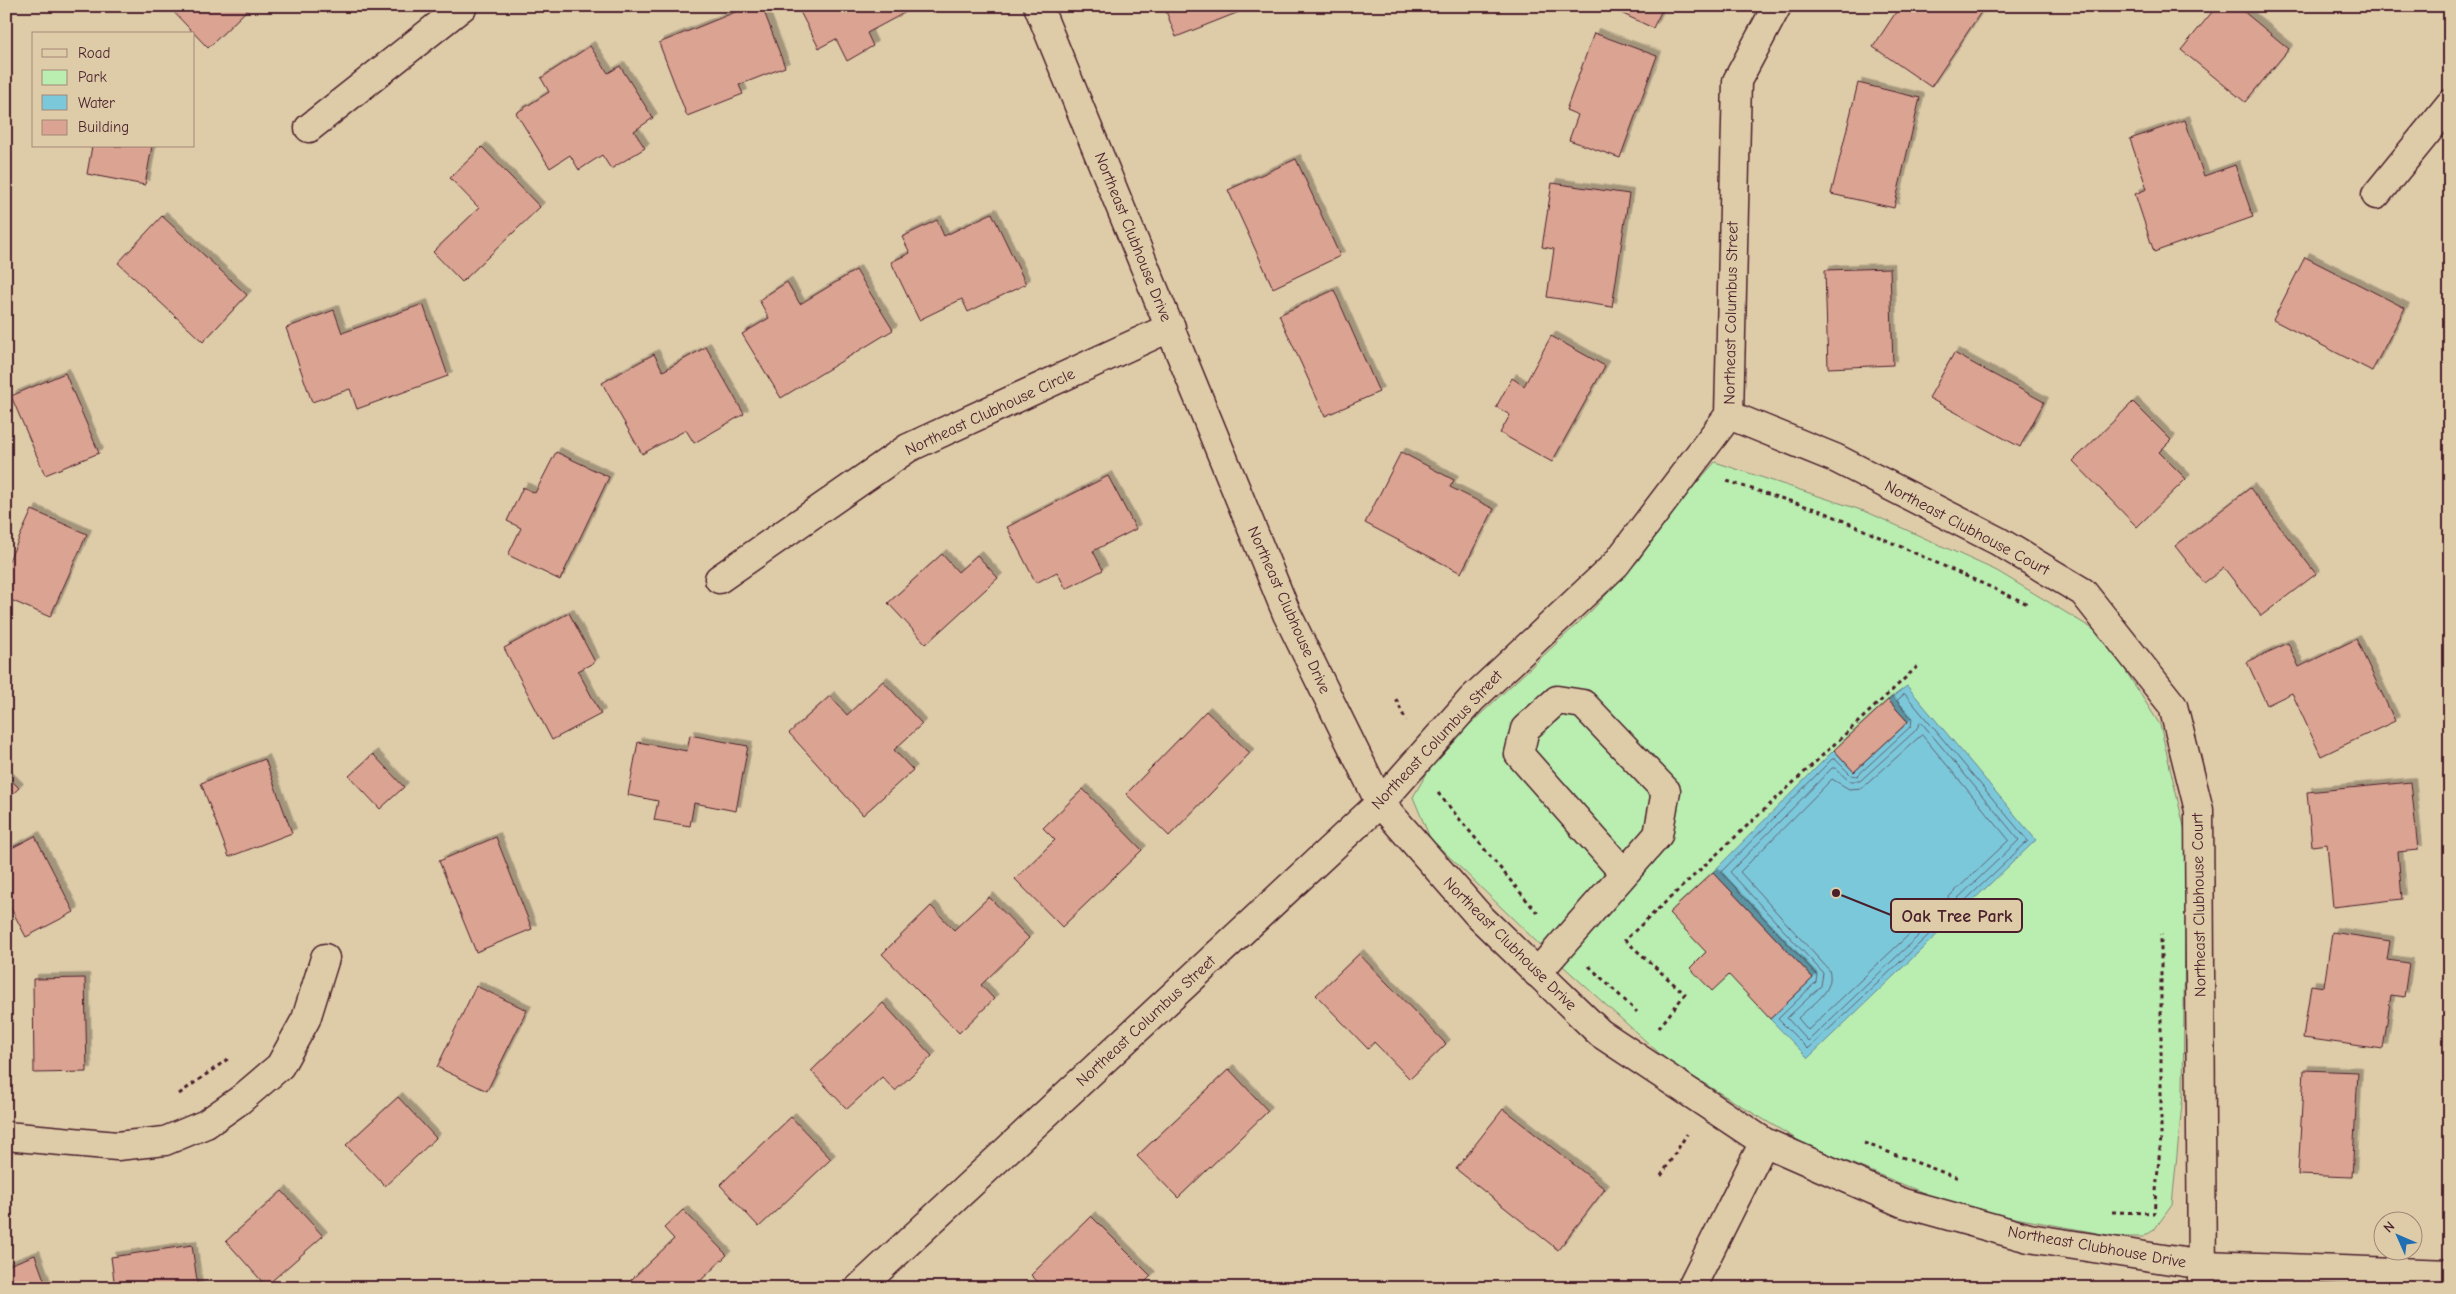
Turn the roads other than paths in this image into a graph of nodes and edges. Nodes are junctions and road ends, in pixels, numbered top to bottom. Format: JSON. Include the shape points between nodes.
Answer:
{"nodes":[{"id":1,"x":463,"y":6,"type":"edge"},
{"id":2,"x":1038,"y":6,"type":"edge"},
{"id":3,"x":1777,"y":6,"type":"edge"},
{"id":4,"x":2450,"y":104,"type":"edge"},
{"id":5,"x":309,"y":128,"type":"dead end"},
{"id":6,"x":2376,"y":195,"type":"dead end"},
{"id":7,"x":1171,"y":327,"type":"junction"},
{"id":8,"x":1729,"y":415,"type":"junction"},
{"id":9,"x":719,"y":579,"type":"dead end"},
{"id":10,"x":1380,"y":803,"type":"junction"},
{"id":11,"x":1624,"y":873,"type":"junction"},
{"id":12,"x":325,"y":958,"type":"dead end"},
{"id":13,"x":1537,"y":973,"type":"junction"},
{"id":14,"x":6,"y":1136,"type":"edge"},
{"id":15,"x":1764,"y":1142,"type":"junction"},
{"id":16,"x":2450,"y":1274,"type":"edge"},
{"id":17,"x":2202,"y":1277,"type":"edge"},
{"id":18,"x":859,"y":1288,"type":"edge"},
{"id":19,"x":1691,"y":1288,"type":"edge"}],
"edges":[{"from":1,"to":5,"type":"street"},
{"from":2,"to":7,"type":"street","name":"Northeast Clubhouse Drive"},
{"from":3,"to":8,"type":"street","name":"Northeast Columbus Street","via":[[1737,81]]},
{"from":4,"to":6,"type":"street"},
{"from":7,"to":9,"type":"street","name":"Northeast Clubhouse Circle","via":[[908,448]]},
{"from":7,"to":10,"type":"street","name":"Northeast Clubhouse Drive","via":[[1287,614]]},
{"from":8,"to":10,"type":"street","name":"Northeast Columbus Street","via":[[1616,564],[1472,699]]},
{"from":8,"to":17,"type":"street","name":"Northeast Clubhouse Court","via":[[1835,458],[1998,541],[2083,592],[2173,706],[2198,810]]},
{"from":10,"to":13,"type":"street","name":"Northeast Clubhouse Drive","via":[[1480,917]]},
{"from":10,"to":18,"type":"street","name":"Northeast Columbus Street"},
{"from":11,"to":11,"type":"street","via":[[1658,835],[1666,791],[1583,704],[1557,700],[1525,729],[1519,754]]},
{"from":11,"to":13,"type":"street"},
{"from":12,"to":14,"type":"street","via":[[306,1018],[280,1066],[206,1124],[164,1141],[117,1146]]},
{"from":13,"to":15,"type":"street","name":"Northeast Clubhouse Drive","via":[[1600,1033]]},
{"from":15,"to":17,"type":"street","name":"Northeast Clubhouse Drive","via":[[1903,1203],[2030,1238]]},
{"from":15,"to":19,"type":"street"},
{"from":16,"to":17,"type":"street","name":"Northeast Clubhouse Drive"}]}
